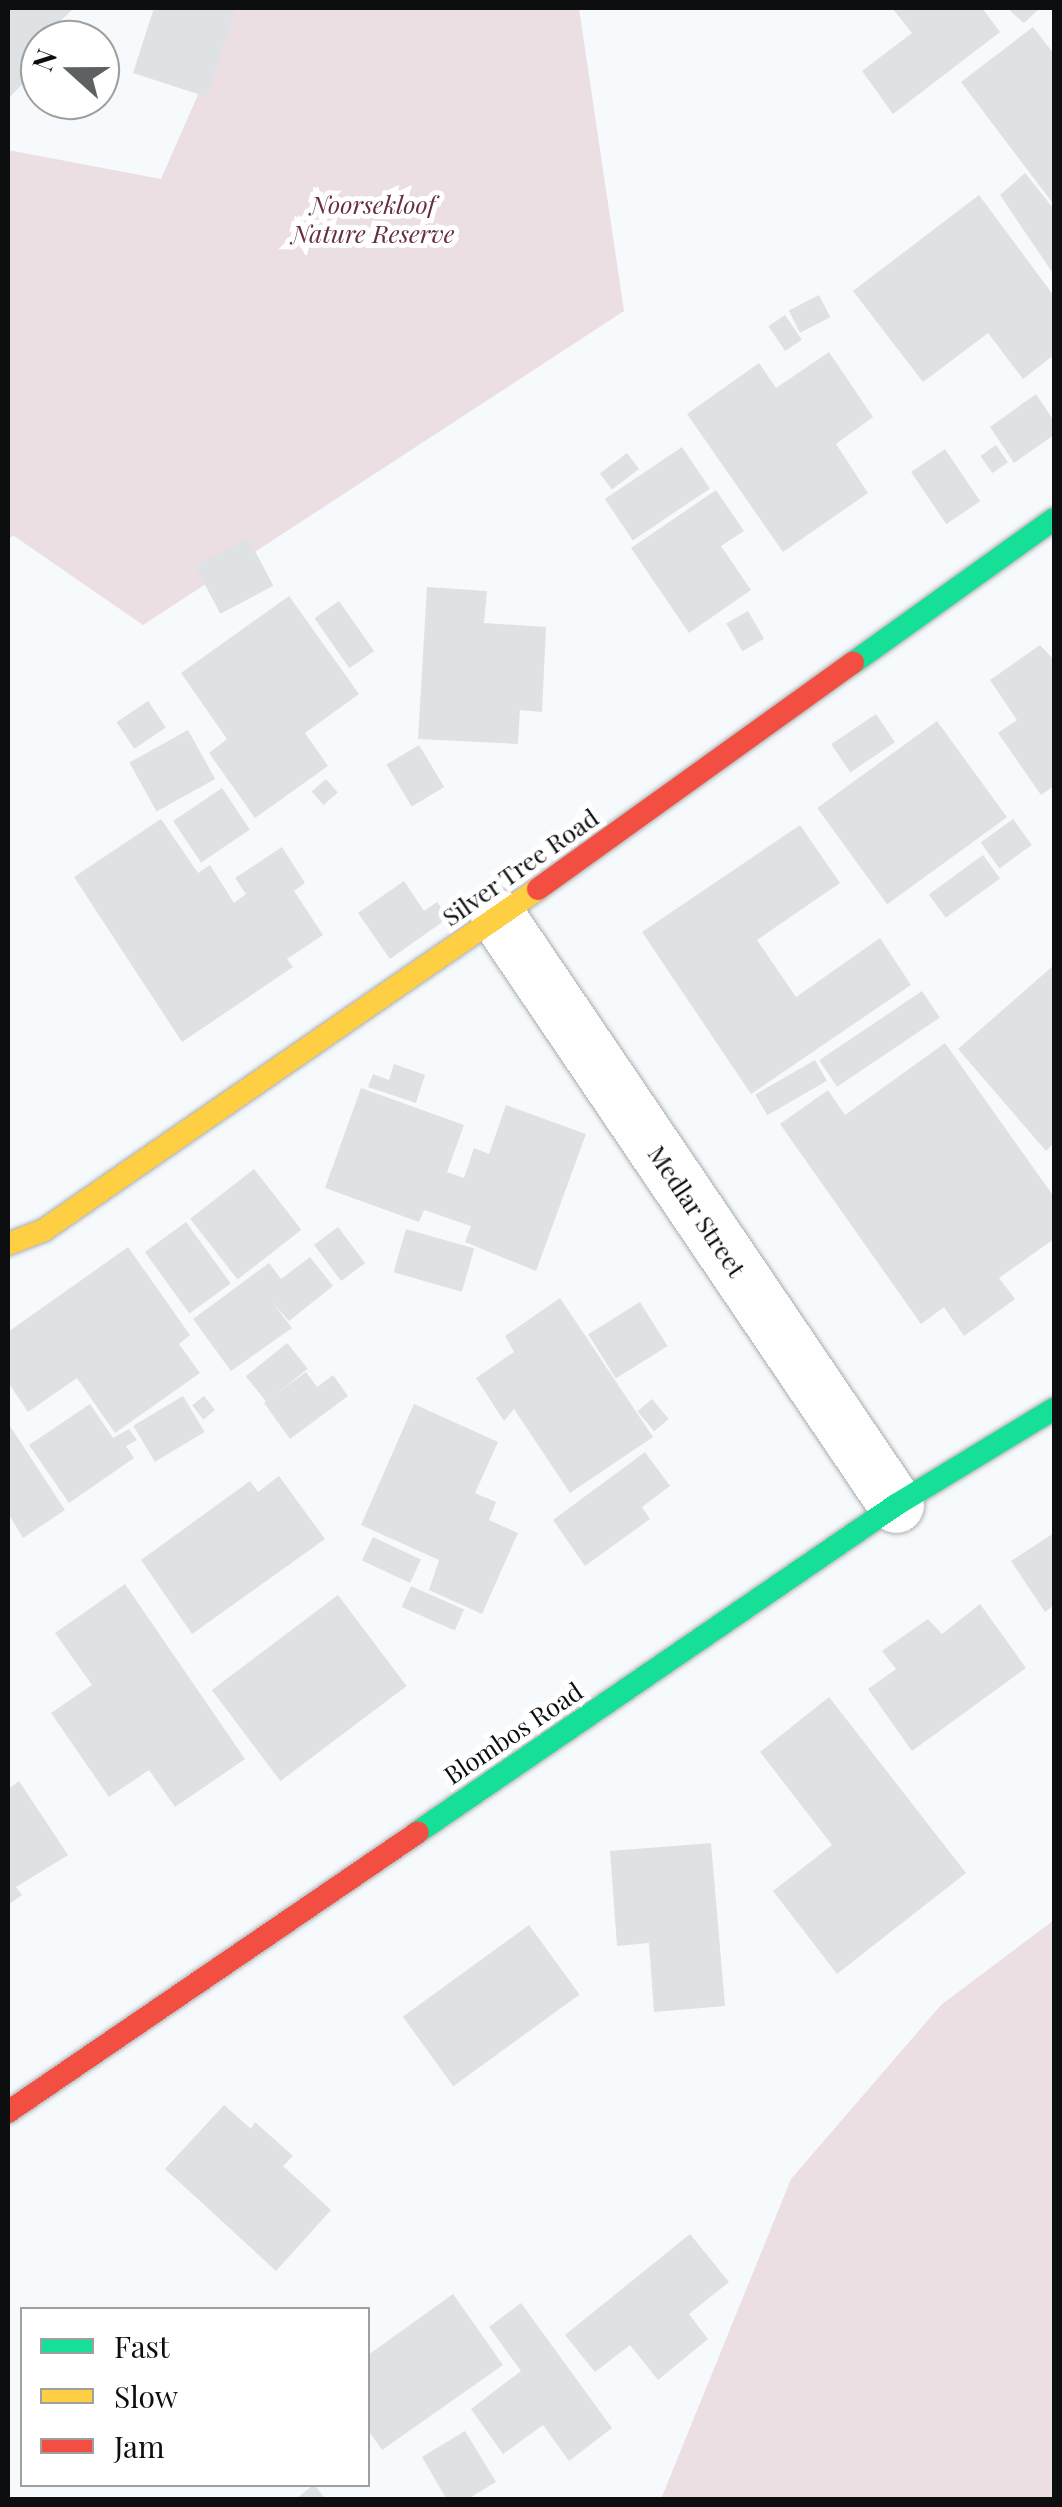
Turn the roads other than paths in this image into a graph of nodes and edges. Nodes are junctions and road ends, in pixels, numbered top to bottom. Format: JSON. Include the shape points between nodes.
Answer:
{"nodes":[{"id":1,"x":1054,"y":520,"type":"edge"},
{"id":2,"x":498,"y":916,"type":"junction"},
{"id":3,"x":8,"y":1244,"type":"edge"},
{"id":4,"x":1054,"y":1409,"type":"edge"},
{"id":5,"x":896,"y":1504,"type":"junction"},
{"id":6,"x":8,"y":2112,"type":"edge"}],
"edges":[{"from":1,"to":2,"type":"street","name":"Silver Tree Road"},
{"from":2,"to":3,"type":"street","name":"Silver Tree Road","via":[[44,1230]]},
{"from":2,"to":5,"type":"street","name":"Medlar Street"},
{"from":4,"to":5,"type":"street","name":"Blombos Road"},
{"from":5,"to":6,"type":"street","name":"Blombos Road"}]}
